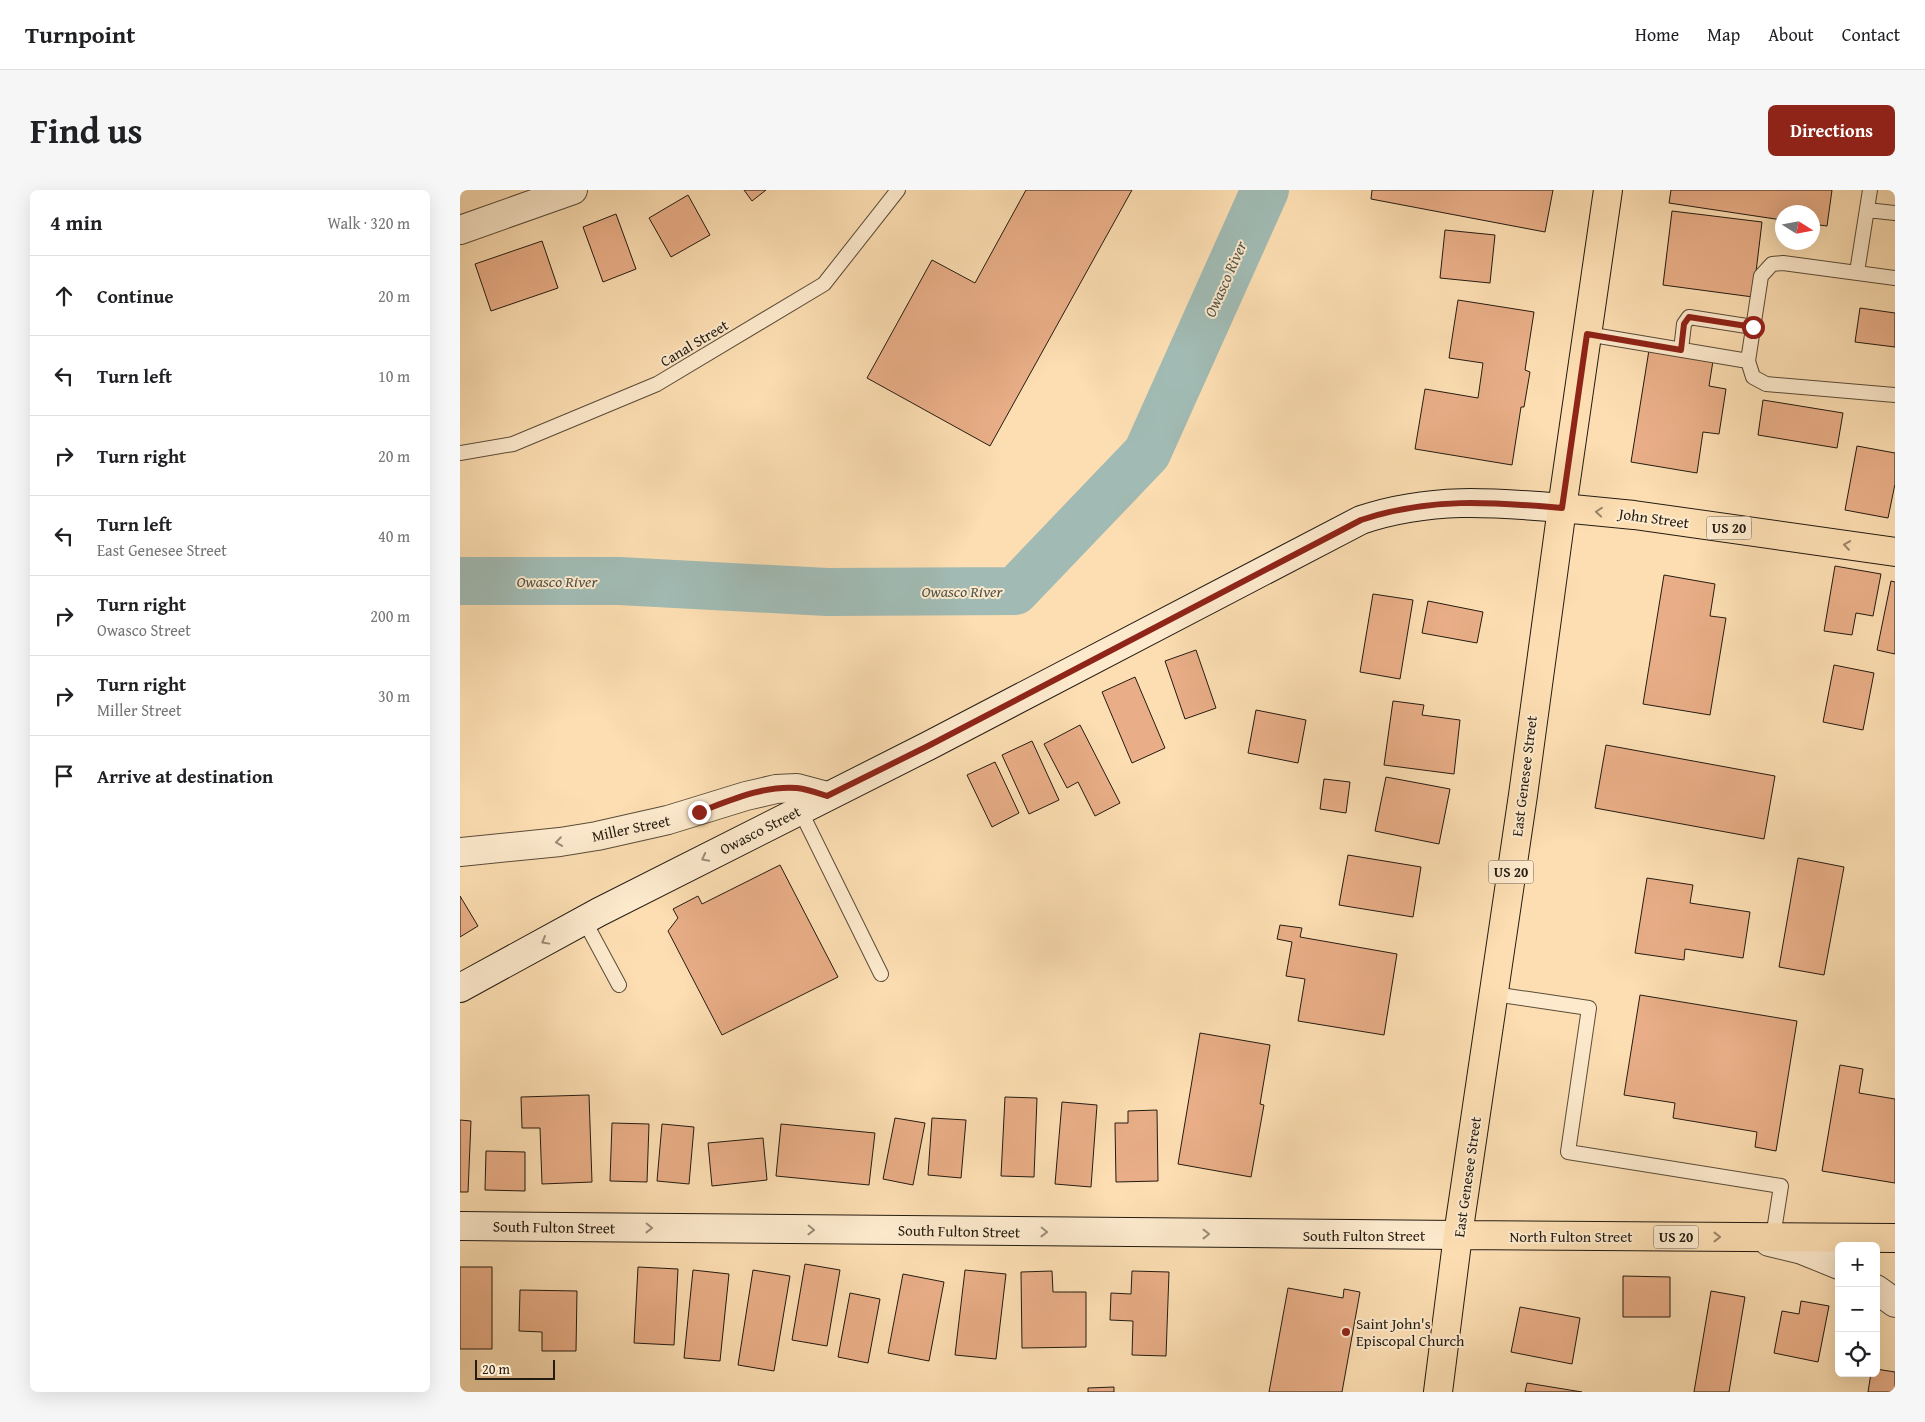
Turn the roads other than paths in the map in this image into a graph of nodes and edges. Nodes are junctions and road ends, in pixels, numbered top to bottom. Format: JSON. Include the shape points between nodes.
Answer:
{"nodes":[{"id":1,"x":573,"y":190,"type":"edge"},
{"id":2,"x":898,"y":190,"type":"edge"},
{"id":3,"x":1608,"y":190,"type":"edge"},
{"id":4,"x":1870,"y":190,"type":"edge"},
{"id":5,"x":1867,"y":210,"type":"junction"},
{"id":6,"x":1895,"y":213,"type":"edge"},
{"id":7,"x":460,"y":230,"type":"edge"},
{"id":8,"x":1858,"y":272,"type":"junction"},
{"id":9,"x":1895,"y":278,"type":"edge"},
{"id":10,"x":1753,"y":327,"type":"junction"},
{"id":11,"x":1587,"y":334,"type":"junction"},
{"id":12,"x":1681,"y":350,"type":"junction"},
{"id":13,"x":1748,"y":361,"type":"junction"},
{"id":14,"x":1895,"y":395,"type":"edge"},
{"id":15,"x":460,"y":453,"type":"edge"},
{"id":16,"x":1562,"y":508,"type":"junction"},
{"id":17,"x":1895,"y":552,"type":"edge"},
{"id":18,"x":827,"y":796,"type":"junction"},
{"id":19,"x":800,"y":810,"type":"junction"},
{"id":20,"x":460,"y":852,"type":"edge"},
{"id":21,"x":584,"y":920,"type":"junction"},
{"id":22,"x":881,"y":974,"type":"dead end"},
{"id":23,"x":619,"y":986,"type":"dead end"},
{"id":24,"x":460,"y":988,"type":"edge"},
{"id":25,"x":1494,"y":994,"type":"junction"},
{"id":26,"x":460,"y":1226,"type":"edge"},
{"id":27,"x":1458,"y":1235,"type":"junction"},
{"id":28,"x":1762,"y":1237,"type":"junction"},
{"id":29,"x":1895,"y":1238,"type":"edge"},
{"id":30,"x":1835,"y":1263,"type":"edge"},
{"id":31,"x":1880,"y":1292,"type":"edge"},
{"id":32,"x":1895,"y":1303,"type":"edge"},
{"id":33,"x":1438,"y":1392,"type":"edge"}],
"edges":[{"from":1,"to":7,"type":"main road"},
{"from":2,"to":15,"type":"lane","name":"Canal Street","via":[[824,284],[658,384],[513,444]]},
{"from":3,"to":11,"type":"main road","name":"East Genesee Street"},
{"from":4,"to":5,"type":"lane"},
{"from":5,"to":6,"type":"lane"},
{"from":5,"to":8,"type":"lane"},
{"from":8,"to":9,"type":"lane"},
{"from":8,"to":10,"type":"lane","via":[[1772,264],[1761,276]]},
{"from":10,"to":12,"type":"lane","via":[[1689,317],[1684,324]]},
{"from":10,"to":13,"type":"lane"},
{"from":11,"to":12,"type":"lane"},
{"from":11,"to":16,"type":"main road","name":"East Genesee Street"},
{"from":12,"to":13,"type":"lane"},
{"from":13,"to":14,"type":"lane","via":[[1754,377],[1766,384]]},
{"from":17,"to":16,"type":"main road","name":"John Street","number":"US 20","one_way":true},
{"from":16,"to":18,"type":"main road","name":"Owasco Street","via":[[1484,503],[1415,505],[1361,520]]},
{"from":16,"to":25,"type":"main road","name":"East Genesee Street","number":"US 20"},
{"from":18,"to":19,"type":"main road","name":"Owasco Street"},
{"from":18,"to":20,"type":"main road","name":"Miller Street","one_way":true,"via":[[797,788],[776,789],[668,820],[597,836]]},
{"from":19,"to":21,"type":"main road","name":"Owasco Street","one_way":true},
{"from":19,"to":22,"type":"lane"},
{"from":21,"to":23,"type":"lane"},
{"from":21,"to":24,"type":"main road","name":"Owasco Street","one_way":true},
{"from":25,"to":27,"type":"main road","name":"East Genesee Street","number":"US 20"},
{"from":25,"to":28,"type":"lane","via":[[1589,1008],[1568,1152],[1781,1186]]},
{"from":26,"to":27,"type":"main road","name":"South Fulton Street","one_way":true},
{"from":27,"to":28,"type":"main road","name":"North Fulton Street","number":"US 20","one_way":true},
{"from":27,"to":33,"type":"main road","name":"East Genesee Street","number":"US 20"},
{"from":28,"to":29,"type":"main road","name":"North Fulton Street","number":"US 20"},
{"from":28,"to":30,"type":"main road"},
{"from":31,"to":32,"type":"main road"}]}
